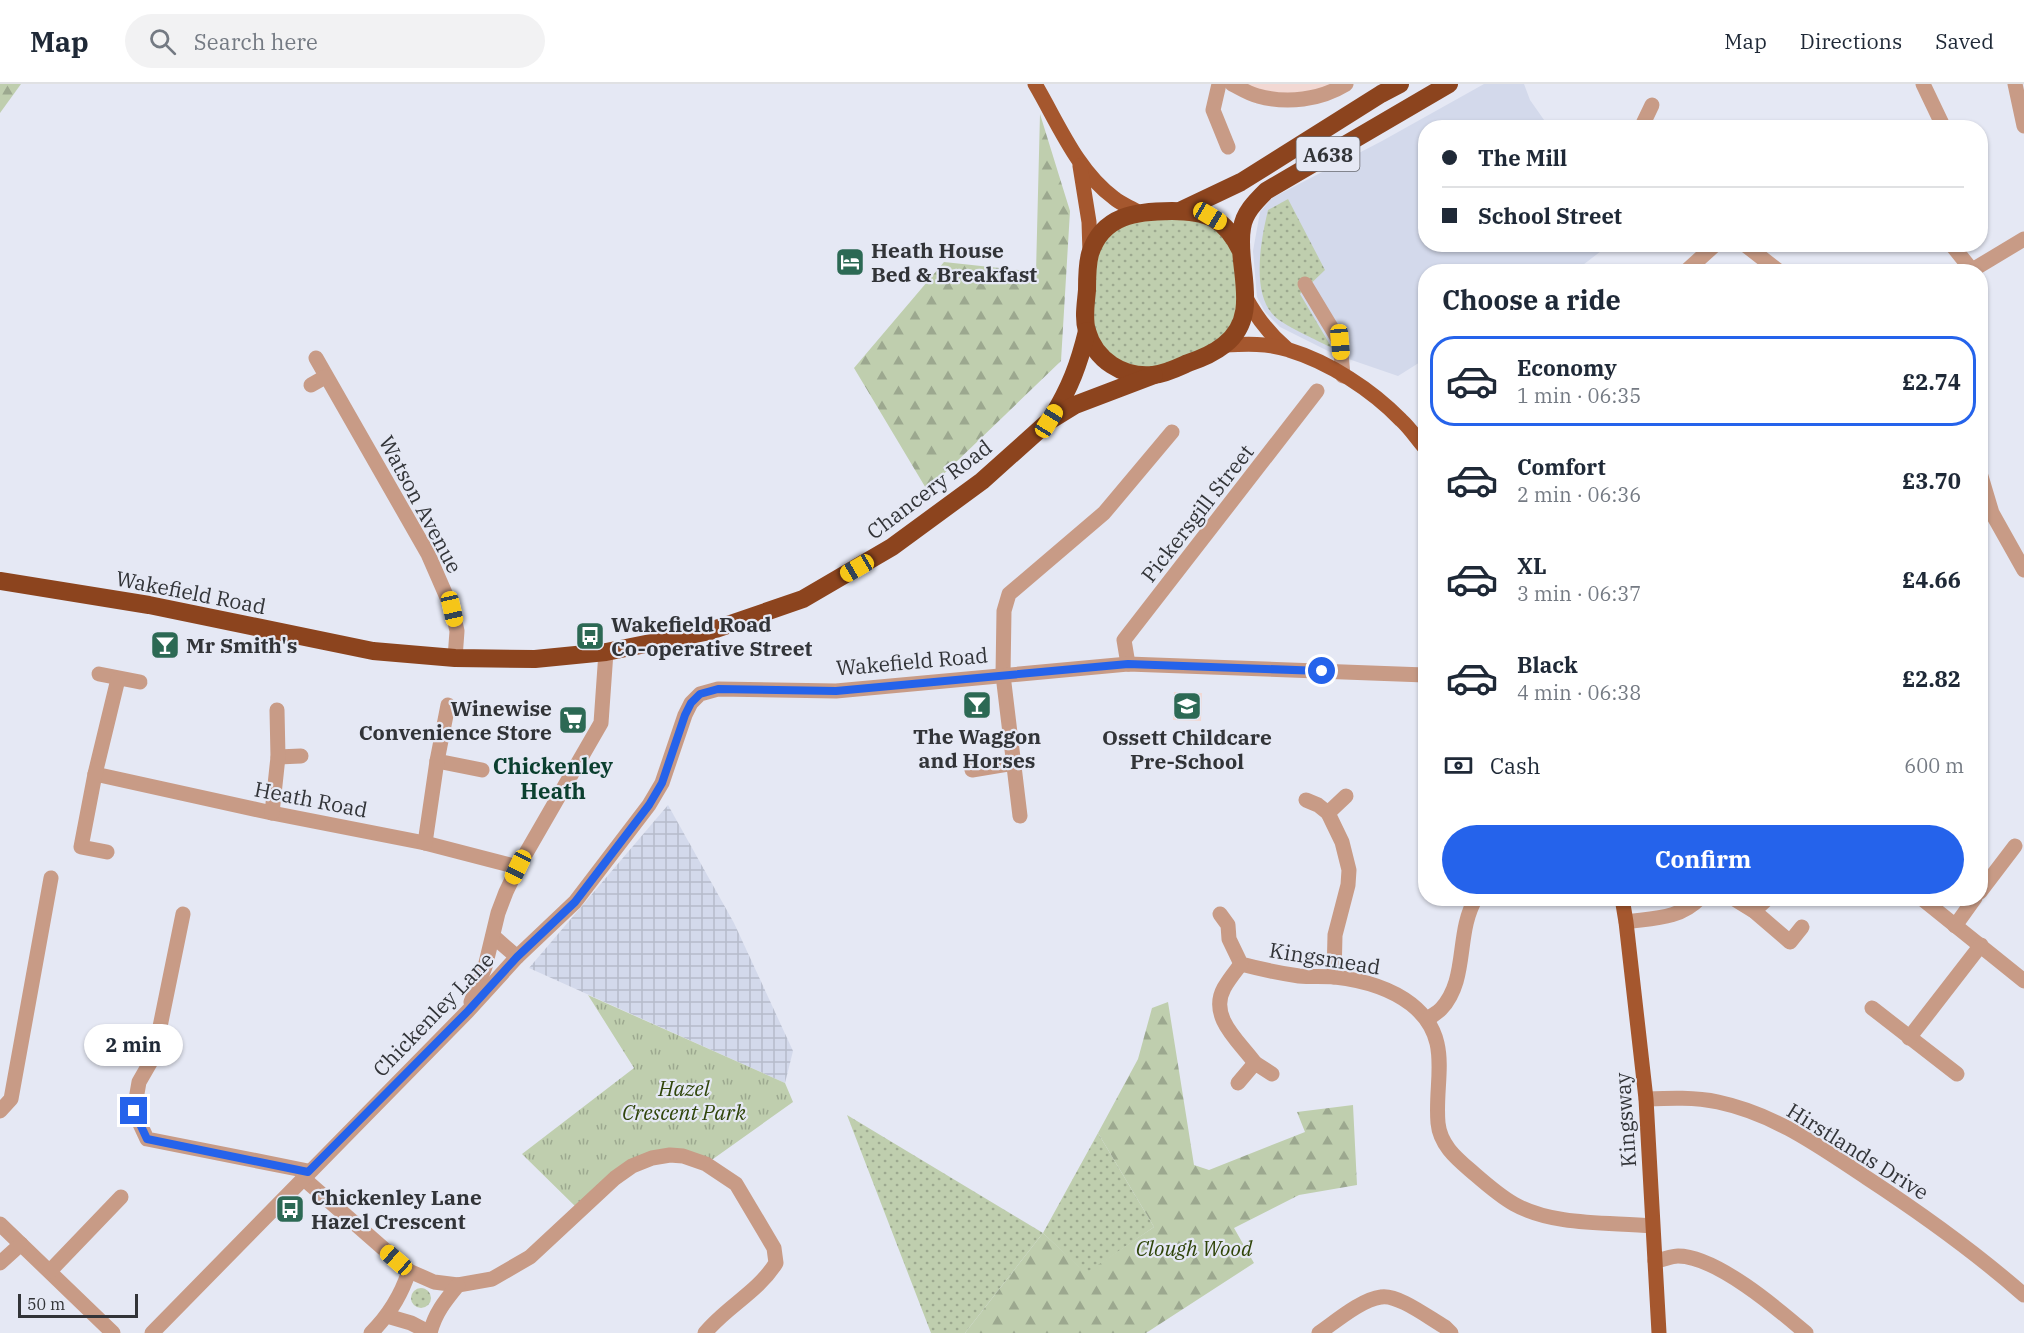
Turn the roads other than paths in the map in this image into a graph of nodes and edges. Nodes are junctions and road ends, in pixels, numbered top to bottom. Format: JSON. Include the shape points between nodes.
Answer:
{"nodes":[{"id":1,"x":1035,"y":84,"type":"edge"},
{"id":2,"x":1220,"y":84,"type":"edge"},
{"id":3,"x":1232,"y":84,"type":"edge"},
{"id":4,"x":1346,"y":84,"type":"edge"},
{"id":5,"x":1400,"y":84,"type":"edge"},
{"id":6,"x":1449,"y":84,"type":"edge"},
{"id":7,"x":1923,"y":84,"type":"edge"},
{"id":8,"x":2015,"y":84,"type":"edge"},
{"id":9,"x":1652,"y":105,"type":"dead end"},
{"id":10,"x":1645,"y":120,"type":"edge"},
{"id":11,"x":1940,"y":120,"type":"edge"},
{"id":12,"x":2024,"y":126,"type":"edge"},
{"id":13,"x":1228,"y":147,"type":"dead end"},
{"id":14,"x":1079,"y":160,"type":"junction"},
{"id":15,"x":1180,"y":211,"type":"junction"},
{"id":16,"x":1138,"y":212,"type":"junction"},
{"id":17,"x":2024,"y":239,"type":"edge"},
{"id":18,"x":1241,"y":251,"type":"junction"},
{"id":19,"x":1090,"y":252,"type":"junction"},
{"id":20,"x":1707,"y":252,"type":"edge"},
{"id":21,"x":1754,"y":252,"type":"edge"},
{"id":22,"x":1694,"y":264,"type":"edge"},
{"id":23,"x":1770,"y":264,"type":"edge"},
{"id":24,"x":1980,"y":264,"type":"edge"},
{"id":25,"x":1305,"y":284,"type":"dead end"},
{"id":26,"x":1246,"y":298,"type":"junction"},
{"id":27,"x":1087,"y":331,"type":"junction"},
{"id":28,"x":1225,"y":345,"type":"junction"},
{"id":29,"x":1288,"y":350,"type":"junction"},
{"id":30,"x":316,"y":358,"type":"dead end"},
{"id":31,"x":1154,"y":375,"type":"junction"},
{"id":32,"x":1343,"y":376,"type":"junction"},
{"id":33,"x":326,"y":377,"type":"junction"},
{"id":34,"x":311,"y":385,"type":"dead end"},
{"id":35,"x":1317,"y":391,"type":"dead end"},
{"id":36,"x":1049,"y":421,"type":"junction"},
{"id":37,"x":1172,"y":432,"type":"dead end"},
{"id":38,"x":1418,"y":440,"type":"edge"},
{"id":39,"x":1988,"y":500,"type":"edge"},
{"id":40,"x":2024,"y":570,"type":"edge"},
{"id":41,"x":0,"y":581,"type":"edge"},
{"id":42,"x":373,"y":651,"type":"joint"},
{"id":43,"x":606,"y":652,"type":"junction"},
{"id":44,"x":455,"y":658,"type":"junction"},
{"id":45,"x":1128,"y":664,"type":"junction"},
{"id":46,"x":99,"y":674,"type":"dead end"},
{"id":47,"x":1003,"y":675,"type":"junction"},
{"id":48,"x":1418,"y":675,"type":"edge"},
{"id":49,"x":118,"y":678,"type":"junction"},
{"id":50,"x":140,"y":682,"type":"dead end"},
{"id":51,"x":700,"y":694,"type":"joint"},
{"id":52,"x":448,"y":705,"type":"dead end"},
{"id":53,"x":277,"y":710,"type":"dead end"},
{"id":54,"x":301,"y":756,"type":"dead end"},
{"id":55,"x":278,"y":757,"type":"junction"},
{"id":56,"x":437,"y":761,"type":"junction"},
{"id":57,"x":1014,"y":763,"type":"junction"},
{"id":58,"x":482,"y":770,"type":"dead end"},
{"id":59,"x":972,"y":770,"type":"dead end"},
{"id":60,"x":95,"y":774,"type":"junction"},
{"id":61,"x":1346,"y":796,"type":"dead end"},
{"id":62,"x":1306,"y":800,"type":"dead end"},
{"id":63,"x":272,"y":813,"type":"junction"},
{"id":64,"x":1328,"y":813,"type":"junction"},
{"id":65,"x":1020,"y":816,"type":"dead end"},
{"id":66,"x":425,"y":843,"type":"junction"},
{"id":67,"x":2015,"y":846,"type":"dead end"},
{"id":68,"x":107,"y":852,"type":"dead end"},
{"id":69,"x":518,"y":867,"type":"junction"},
{"id":70,"x":51,"y":878,"type":"dead end"},
{"id":71,"x":1988,"y":881,"type":"edge"},
{"id":72,"x":1473,"y":906,"type":"edge"},
{"id":73,"x":1624,"y":906,"type":"edge"},
{"id":74,"x":1692,"y":906,"type":"edge"},
{"id":75,"x":1746,"y":906,"type":"edge"},
{"id":76,"x":1759,"y":906,"type":"edge"},
{"id":77,"x":1931,"y":906,"type":"edge"},
{"id":78,"x":1969,"y":906,"type":"edge"},
{"id":79,"x":1754,"y":911,"type":"junction"},
{"id":80,"x":183,"y":914,"type":"dead end"},
{"id":81,"x":1220,"y":914,"type":"dead end"},
{"id":82,"x":1626,"y":922,"type":"junction"},
{"id":83,"x":1955,"y":926,"type":"junction"},
{"id":84,"x":1802,"y":927,"type":"dead end"},
{"id":85,"x":493,"y":936,"type":"junction"},
{"id":86,"x":1981,"y":945,"type":"junction"},
{"id":87,"x":517,"y":957,"type":"junction"},
{"id":88,"x":1240,"y":964,"type":"junction"},
{"id":89,"x":1334,"y":977,"type":"junction"},
{"id":90,"x":2024,"y":981,"type":"edge"},
{"id":91,"x":1872,"y":1008,"type":"dead end"},
{"id":92,"x":468,"y":1011,"type":"junction"},
{"id":93,"x":1427,"y":1020,"type":"junction"},
{"id":94,"x":1909,"y":1038,"type":"junction"},
{"id":95,"x":1255,"y":1063,"type":"junction"},
{"id":96,"x":1272,"y":1074,"type":"dead end"},
{"id":97,"x":1957,"y":1074,"type":"dead end"},
{"id":98,"x":1238,"y":1083,"type":"dead end"},
{"id":99,"x":1646,"y":1099,"type":"junction"},
{"id":100,"x":0,"y":1111,"type":"edge"},
{"id":101,"x":306,"y":1175,"type":"junction"},
{"id":102,"x":121,"y":1197,"type":"dead end"},
{"id":103,"x":0,"y":1224,"type":"edge"},
{"id":104,"x":1652,"y":1226,"type":"junction"},
{"id":105,"x":21,"y":1244,"type":"junction"},
{"id":106,"x":1655,"y":1261,"type":"junction"},
{"id":107,"x":0,"y":1263,"type":"edge"},
{"id":108,"x":50,"y":1271,"type":"junction"},
{"id":109,"x":409,"y":1271,"type":"junction"},
{"id":110,"x":458,"y":1285,"type":"junction"},
{"id":111,"x":2024,"y":1295,"type":"edge"},
{"id":112,"x":387,"y":1316,"type":"junction"},
{"id":113,"x":113,"y":1333,"type":"edge"},
{"id":114,"x":152,"y":1333,"type":"edge"},
{"id":115,"x":370,"y":1333,"type":"edge"},
{"id":116,"x":430,"y":1333,"type":"edge"},
{"id":117,"x":705,"y":1333,"type":"edge"},
{"id":118,"x":1319,"y":1333,"type":"edge"},
{"id":119,"x":1451,"y":1333,"type":"edge"},
{"id":120,"x":1659,"y":1333,"type":"edge"},
{"id":121,"x":1806,"y":1333,"type":"edge"}],
"edges":[{"from":1,"to":14,"type":"main road"},
{"from":2,"to":13,"type":"street","via":[[1213,110]]},
{"from":3,"to":4,"type":"street","via":[[1257,96],[1285,100],[1313,98]]},
{"from":5,"to":15,"type":"highway","number":"A638","via":[[1241,182]]},
{"from":6,"to":18,"type":"highway","number":"A638","via":[[1266,191],[1249,208],[1242,228]]},
{"from":7,"to":11,"type":"street"},
{"from":8,"to":12,"type":"street"},
{"from":9,"to":10,"type":"street"},
{"from":14,"to":16,"type":"main road","via":[[1094,182]]},
{"from":14,"to":19,"type":"main road","via":[[1086,192]]},
{"from":15,"to":16,"type":"highway","number":"A638"},
{"from":15,"to":18,"type":"highway","number":"A638","via":[[1197,211],[1222,223]]},
{"from":16,"to":19,"type":"highway","number":"A638","via":[[1111,224]]},
{"from":17,"to":24,"type":"street"},
{"from":18,"to":26,"type":"highway","number":"A638"},
{"from":19,"to":27,"type":"highway"},
{"from":20,"to":22,"type":"street"},
{"from":21,"to":23,"type":"street"},
{"from":25,"to":32,"type":"street","via":[[1340,342]]},
{"from":26,"to":28,"type":"highway","number":"A638","via":[[1240,323]]},
{"from":26,"to":29,"type":"main road","via":[[1258,320]]},
{"from":27,"to":31,"type":"highway","via":[[1100,356],[1111,365],[1125,372]]},
{"from":27,"to":36,"type":"highway","name":"Chancery Road","via":[[1066,395]]},
{"from":28,"to":29,"type":"main road"},
{"from":28,"to":31,"type":"highway"},
{"from":29,"to":32,"type":"main road"},
{"from":30,"to":33,"type":"street","name":"Watson Avenue"},
{"from":31,"to":36,"type":"highway","name":"Chancery Road","via":[[1075,405]]},
{"from":32,"to":38,"type":"main road","via":[[1401,419]]},
{"from":33,"to":34,"type":"street"},
{"from":33,"to":44,"type":"street","name":"Watson Avenue","via":[[428,554],[452,609],[457,632]]},
{"from":35,"to":45,"type":"street","name":"Pickersgill Street","via":[[1124,640]]},
{"from":36,"to":43,"type":"highway","name":"Chancery Road","via":[[982,481],[892,547],[803,599],[710,631]]},
{"from":37,"to":47,"type":"street","via":[[1104,513],[1009,594],[1004,610]]},
{"from":39,"to":40,"type":"street"},
{"from":41,"to":42,"type":"highway","name":"Wakefield Road","via":[[149,605]]},
{"from":42,"to":44,"type":"highway","name":"Chancery Road"},
{"from":43,"to":44,"type":"highway","name":"Chancery Road","via":[[535,659]]},
{"from":43,"to":69,"type":"street","via":[[601,723]]},
{"from":45,"to":47,"type":"street","name":"Wakefield Road"},
{"from":45,"to":48,"type":"street","name":"Wakefield Road"},
{"from":46,"to":49,"type":"street"},
{"from":47,"to":51,"type":"street","name":"Wakefield Road","via":[[836,691],[718,689]]},
{"from":47,"to":57,"type":"street"},
{"from":49,"to":50,"type":"street"},
{"from":49,"to":60,"type":"street"},
{"from":51,"to":87,"type":"street","name":"Chickenley Lane","via":[[685,715],[662,783],[649,805],[575,902]]},
{"from":52,"to":56,"type":"street"},
{"from":53,"to":55,"type":"street"},
{"from":54,"to":55,"type":"street"},
{"from":55,"to":63,"type":"street"},
{"from":56,"to":58,"type":"street"},
{"from":56,"to":66,"type":"street"},
{"from":57,"to":59,"type":"street"},
{"from":57,"to":65,"type":"street"},
{"from":60,"to":63,"type":"street","name":"Heath Road"},
{"from":60,"to":68,"type":"street","via":[[81,846]]},
{"from":61,"to":64,"type":"street"},
{"from":62,"to":64,"type":"street"},
{"from":63,"to":66,"type":"street","name":"Heath Road"},
{"from":64,"to":89,"type":"street","via":[[1342,842],[1348,870],[1335,935]]},
{"from":66,"to":69,"type":"street","name":"Heath Road"},
{"from":67,"to":71,"type":"street"},
{"from":69,"to":85,"type":"street","via":[[498,913]]},
{"from":70,"to":100,"type":"street","via":[[10,1100]]},
{"from":72,"to":93,"type":"street","via":[[1453,991],[1441,1009]]},
{"from":73,"to":82,"type":"main road","name":"Kingsway"},
{"from":74,"to":82,"type":"street","via":[[1678,915]]},
{"from":75,"to":79,"type":"street"},
{"from":76,"to":79,"type":"street"},
{"from":77,"to":83,"type":"street"},
{"from":78,"to":83,"type":"street"},
{"from":79,"to":84,"type":"street","via":[[1790,942]]},
{"from":80,"to":101,"type":"street","via":[[154,1056],[138,1082],[134,1111],[147,1139]]},
{"from":81,"to":88,"type":"street","name":"Kingsmead","via":[[1228,925],[1229,939]]},
{"from":82,"to":99,"type":"main road","name":"Kingsway"},
{"from":83,"to":86,"type":"street"},
{"from":85,"to":87,"type":"street"},
{"from":85,"to":92,"type":"street"},
{"from":86,"to":90,"type":"street"},
{"from":86,"to":94,"type":"street"},
{"from":87,"to":92,"type":"street","name":"Chickenley Lane"},
{"from":88,"to":89,"type":"street","name":"Kingsmead","via":[[1300,976]]},
{"from":88,"to":95,"type":"street","name":"Kingsmead","via":[[1222,990],[1220,1004],[1228,1030]]},
{"from":89,"to":93,"type":"street","name":"Kingsmead","via":[[1385,989],[1412,1005]]},
{"from":91,"to":94,"type":"street"},
{"from":92,"to":101,"type":"street","name":"Chickenley Lane"},
{"from":93,"to":104,"type":"street","name":"Kingsmead","via":[[1441,1064],[1438,1125],[1445,1145],[1463,1164],[1515,1205],[1539,1214],[1568,1222]]},
{"from":94,"to":97,"type":"street"},
{"from":95,"to":96,"type":"street","name":"Kingsmead"},
{"from":95,"to":98,"type":"street"},
{"from":99,"to":104,"type":"main road","name":"Kingsway"},
{"from":99,"to":111,"type":"street","name":"Hirstlands Drive","via":[[1718,1102],[1785,1125],[1907,1205]]},
{"from":101,"to":109,"type":"street"},
{"from":101,"to":114,"type":"street","name":"Chickenley Lane"},
{"from":102,"to":108,"type":"street"},
{"from":103,"to":105,"type":"street"},
{"from":104,"to":106,"type":"main road","name":"Kingsway"},
{"from":105,"to":107,"type":"street"},
{"from":105,"to":108,"type":"street"},
{"from":106,"to":120,"type":"main road","name":"Kingsway"},
{"from":106,"to":121,"type":"street","via":[[1679,1256],[1724,1272]]},
{"from":108,"to":113,"type":"street"},
{"from":109,"to":110,"type":"street","via":[[434,1282]]},
{"from":109,"to":112,"type":"street"},
{"from":110,"to":116,"type":"street","via":[[440,1307]]},
{"from":110,"to":117,"type":"street","via":[[492,1279],[531,1257],[632,1166],[652,1158],[683,1156],[706,1164],[736,1184],[774,1248],[776,1263],[760,1284]]},
{"from":112,"to":115,"type":"street"},
{"from":112,"to":116,"type":"street"},
{"from":118,"to":119,"type":"street","via":[[1367,1301],[1382,1296],[1397,1299]]}]}
